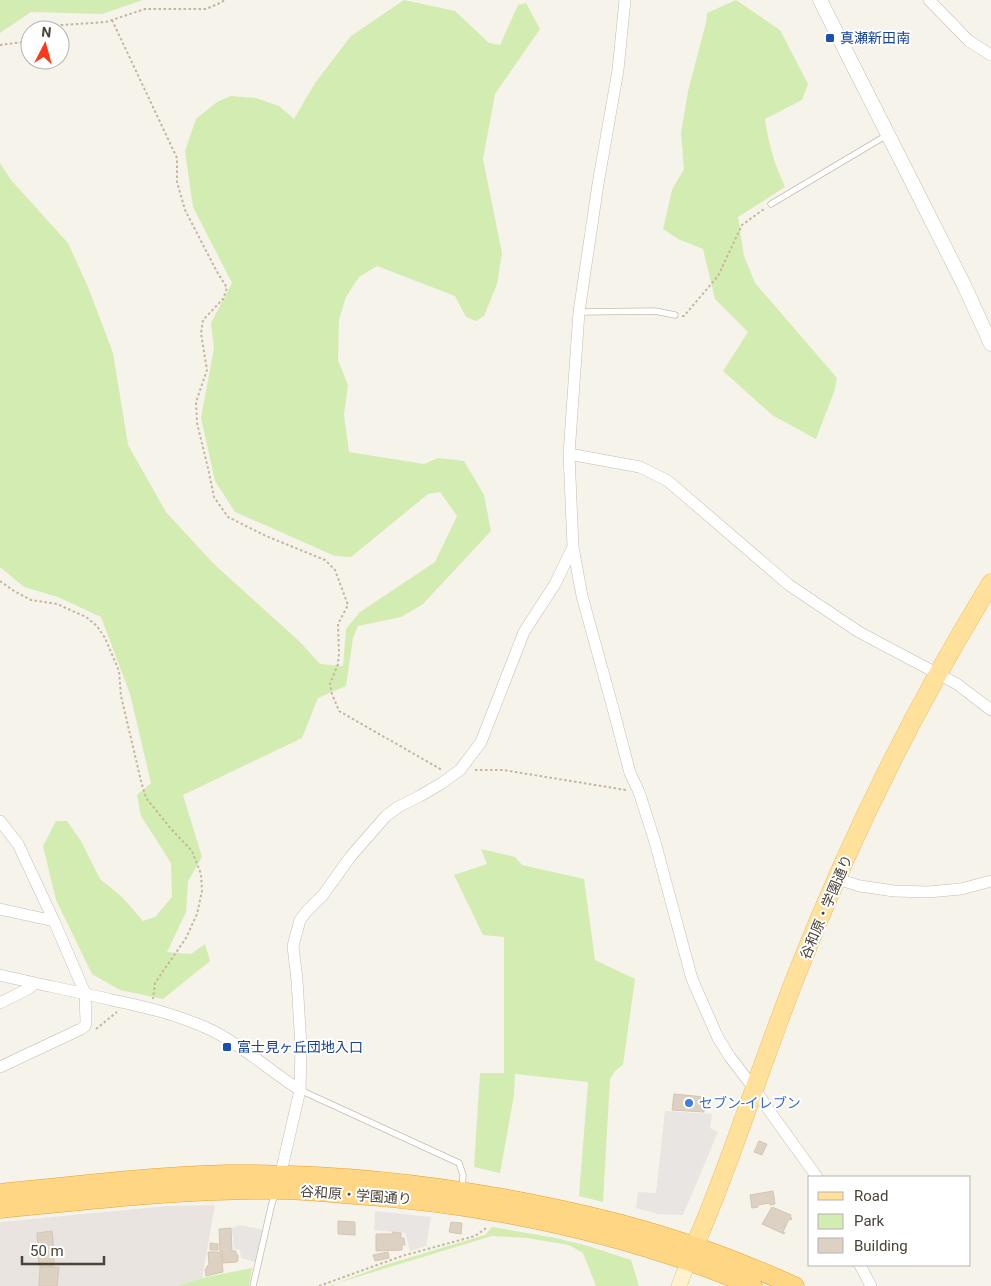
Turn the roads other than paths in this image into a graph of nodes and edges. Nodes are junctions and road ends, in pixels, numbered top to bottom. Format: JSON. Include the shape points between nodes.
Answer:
{"nodes":[{"id":1,"x":625,"y":0,"type":"edge"},
{"id":2,"x":820,"y":0,"type":"edge"},
{"id":3,"x":929,"y":0,"type":"edge"},
{"id":4,"x":991,"y":55,"type":"edge"},
{"id":5,"x":888,"y":134,"type":"junction"},
{"id":6,"x":771,"y":204,"type":"road end"},
{"id":7,"x":579,"y":312,"type":"junction"},
{"id":8,"x":675,"y":315,"type":"road end"},
{"id":9,"x":991,"y":344,"type":"edge"},
{"id":10,"x":569,"y":454,"type":"junction"},
{"id":11,"x":573,"y":548,"type":"junction"},
{"id":12,"x":991,"y":583,"type":"edge"},
{"id":13,"x":938,"y":675,"type":"junction"},
{"id":14,"x":991,"y":710,"type":"edge"},
{"id":15,"x":0,"y":821,"type":"edge"},
{"id":16,"x":837,"y":879,"type":"junction"},
{"id":17,"x":991,"y":881,"type":"edge"},
{"id":18,"x":0,"y":909,"type":"edge"},
{"id":19,"x":54,"y":921,"type":"junction"},
{"id":20,"x":0,"y":975,"type":"edge"},
{"id":21,"x":35,"y":983,"type":"junction"},
{"id":22,"x":85,"y":993,"type":"junction"},
{"id":23,"x":0,"y":1003,"type":"edge"},
{"id":24,"x":0,"y":1067,"type":"edge"},
{"id":25,"x":754,"y":1089,"type":"junction"},
{"id":26,"x":300,"y":1090,"type":"junction"},
{"id":27,"x":816,"y":1176,"type":"edge"},
{"id":28,"x":279,"y":1182,"type":"junction"},
{"id":29,"x":462,"y":1190,"type":"junction"},
{"id":30,"x":0,"y":1193,"type":"edge"},
{"id":31,"x":0,"y":1209,"type":"edge"},
{"id":32,"x":692,"y":1254,"type":"junction"},
{"id":33,"x":861,"y":1266,"type":"edge"},
{"id":34,"x":253,"y":1286,"type":"edge"},
{"id":35,"x":679,"y":1286,"type":"edge"},
{"id":36,"x":753,"y":1286,"type":"edge"},
{"id":37,"x":795,"y":1286,"type":"edge"},
{"id":38,"x":871,"y":1286,"type":"edge"}],
"edges":[{"from":1,"to":7,"type":"street","via":[[618,70]]},
{"from":2,"to":5,"type":"street"},
{"from":3,"to":4,"type":"street","via":[[969,41]]},
{"from":5,"to":6,"type":"lane"},
{"from":5,"to":9,"type":"street"},
{"from":7,"to":8,"type":"lane","via":[[655,311]]},
{"from":7,"to":10,"type":"street"},
{"from":10,"to":11,"type":"street"},
{"from":10,"to":13,"type":"street","via":[[640,467],[668,481],[789,585],[859,632]]},
{"from":11,"to":25,"type":"street","via":[[582,596],[630,773],[655,842],[692,979],[718,1038]]},
{"from":11,"to":26,"type":"street","via":[[555,584],[524,632],[481,742],[456,773],[386,816],[300,920],[293,946],[301,1047]]},
{"from":12,"to":13,"type":"main road","name":"谷和原・学園通り"},
{"from":13,"to":14,"type":"street","via":[[957,684]]},
{"from":13,"to":16,"type":"main road","name":"谷和原・学園通り","via":[[876,793]]},
{"from":15,"to":19,"type":"street","via":[[18,844]]},
{"from":16,"to":17,"type":"street","via":[[894,891],[928,892],[961,890]]},
{"from":16,"to":25,"type":"main road","name":"谷和原・学園通り","via":[[795,978]]},
{"from":18,"to":19,"type":"street"},
{"from":19,"to":22,"type":"street"},
{"from":20,"to":21,"type":"street"},
{"from":21,"to":22,"type":"street"},
{"from":21,"to":23,"type":"street"},
{"from":22,"to":24,"type":"street","via":[[86,1022],[81,1029]]},
{"from":22,"to":26,"type":"street","via":[[186,1019],[213,1031]]},
{"from":25,"to":27,"type":"street"},
{"from":25,"to":32,"type":"main road","name":"谷和原・学園通り"},
{"from":26,"to":28,"type":"street"},
{"from":26,"to":29,"type":"lane","via":[[459,1163],[463,1175]]},
{"from":28,"to":29,"type":"highway","name":"谷和原・学園通り","via":[[314,1175]]},
{"from":28,"to":30,"type":"highway","name":"谷和原・学園通り","via":[[226,1174]]},
{"from":28,"to":31,"type":"highway","name":"谷和原・学園通り"},
{"from":28,"to":32,"type":"highway","name":"谷和原・学園通り","via":[[493,1211],[576,1229],[658,1252]]},
{"from":28,"to":34,"type":"lane"},
{"from":29,"to":32,"type":"highway","name":"谷和原・学園通り","via":[[619,1223]]},
{"from":32,"to":35,"type":"main road"},
{"from":32,"to":36,"type":"highway"},
{"from":32,"to":37,"type":"highway","via":[[752,1267]]},
{"from":33,"to":38,"type":"street"}]}
